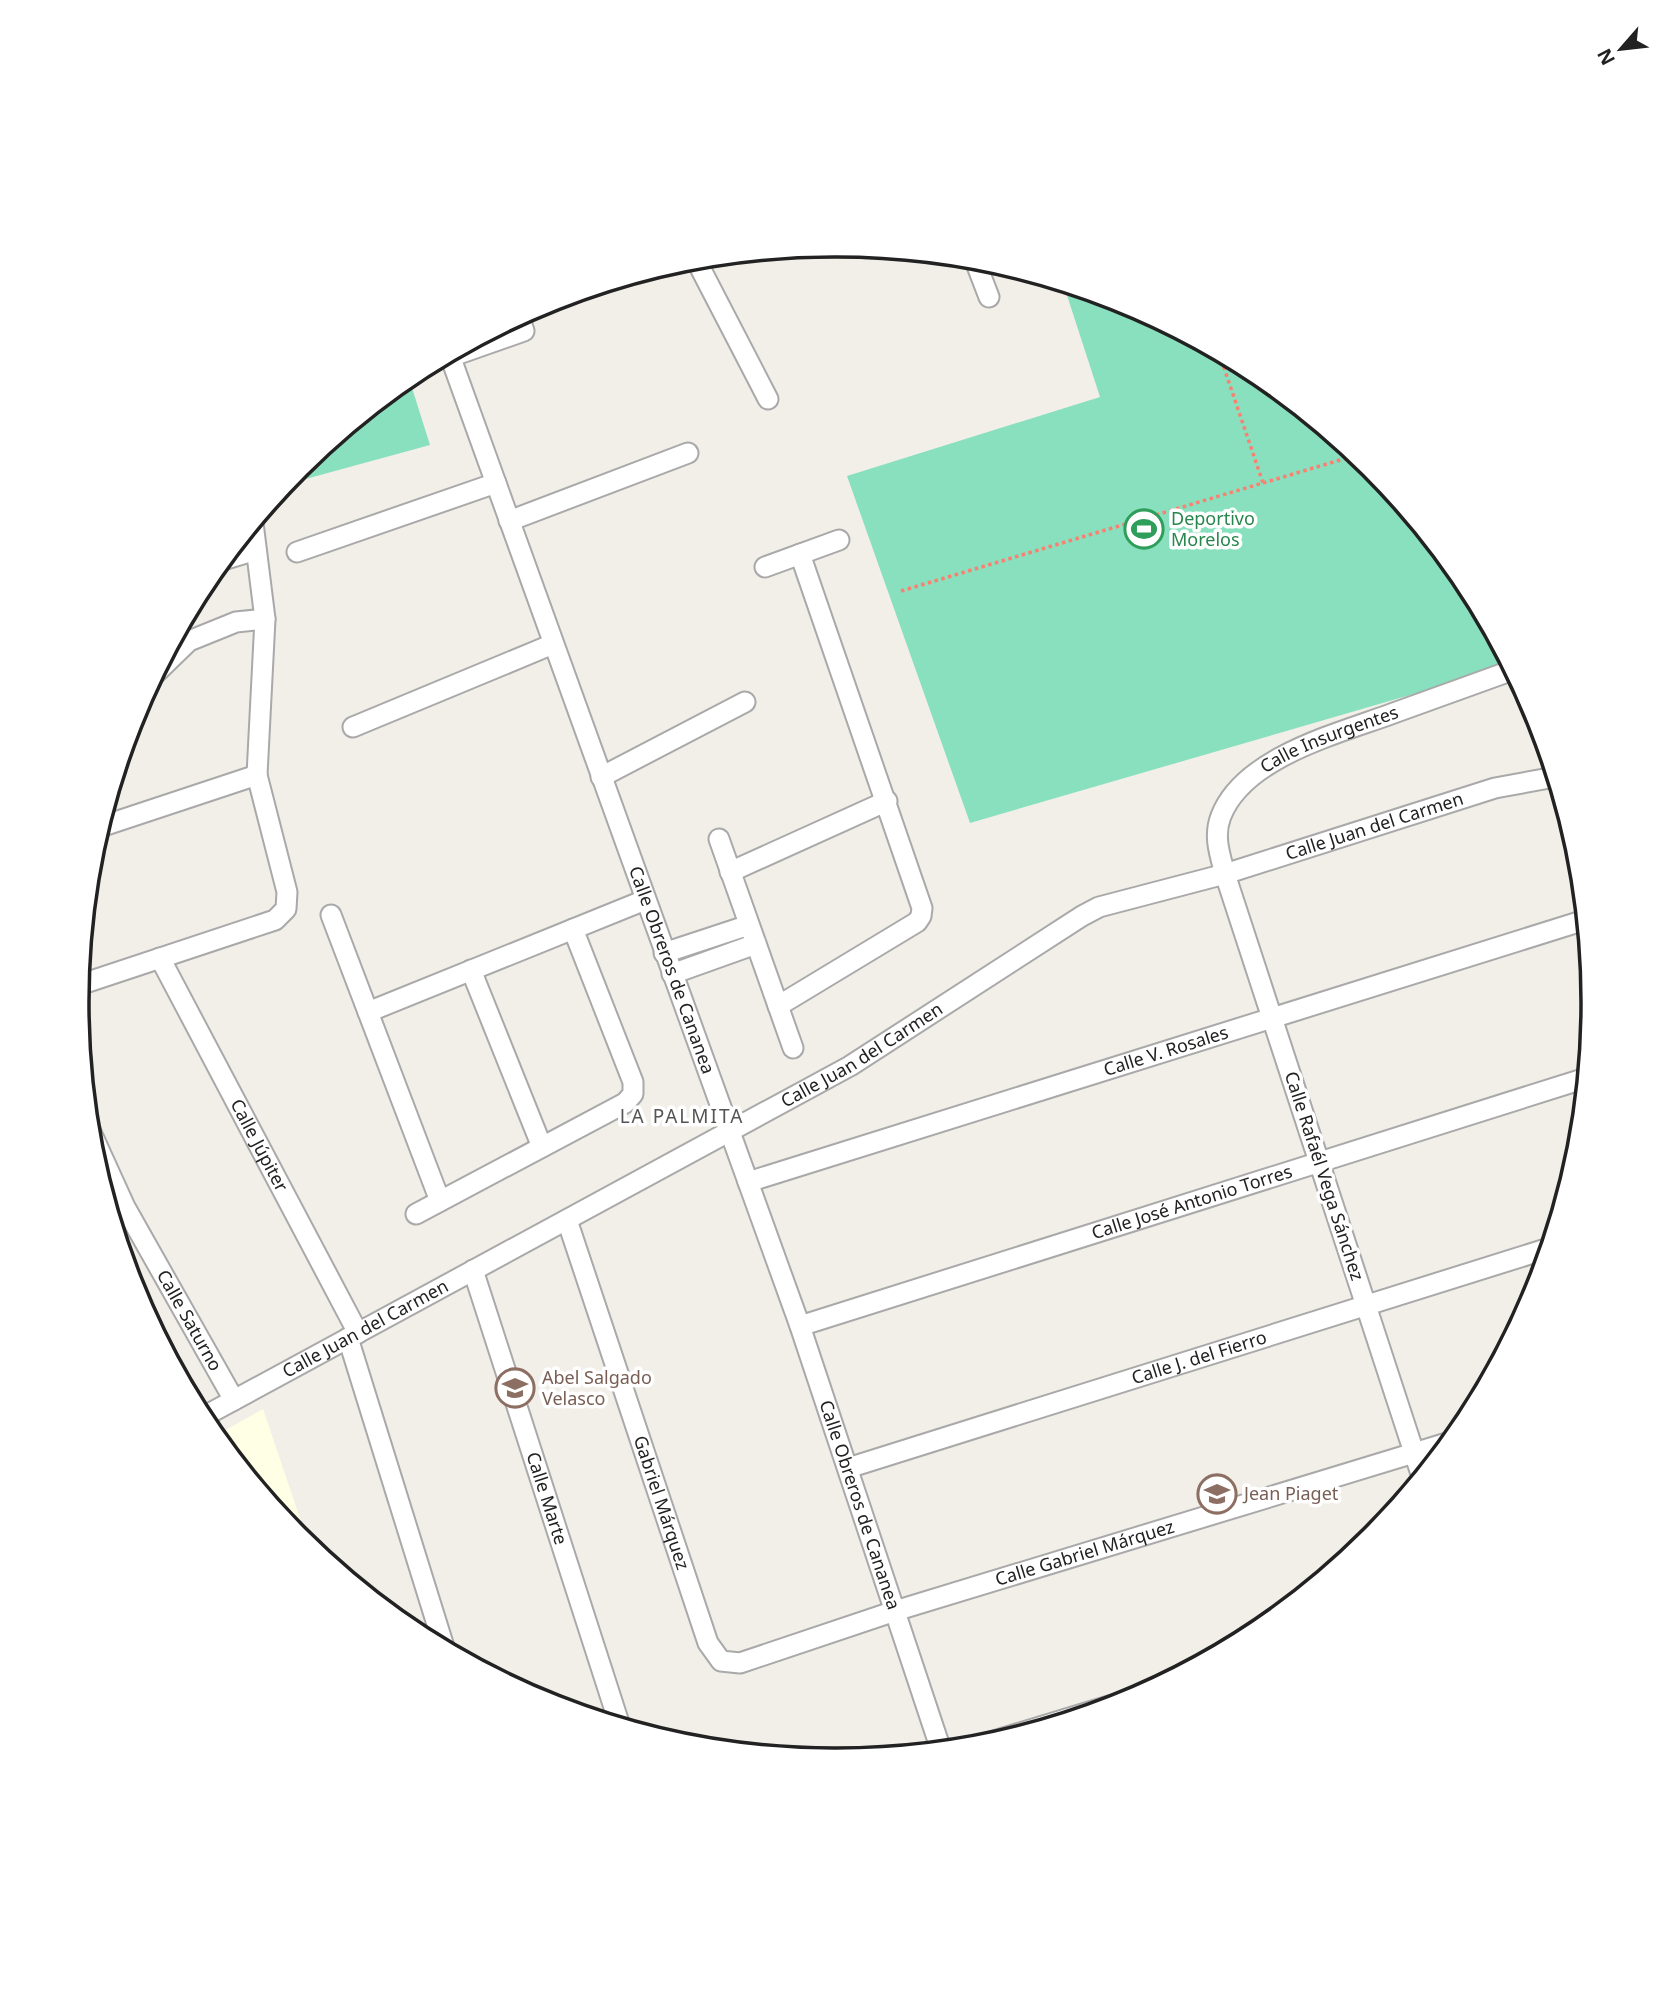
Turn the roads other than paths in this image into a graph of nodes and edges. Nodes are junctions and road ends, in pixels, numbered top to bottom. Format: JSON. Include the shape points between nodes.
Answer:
{"nodes":[{"id":1,"x":701,"y":269,"type":"edge"},
{"id":2,"x":979,"y":271,"type":"edge"},
{"id":3,"x":989,"y":297,"type":"dead end"},
{"id":4,"x":522,"y":326,"type":"edge"},
{"id":5,"x":490,"y":342,"type":"edge"},
{"id":6,"x":453,"y":363,"type":"edge"},
{"id":7,"x":768,"y":399,"type":"dead end"},
{"id":8,"x":688,"y":453,"type":"dead end"},
{"id":9,"x":496,"y":483,"type":"junction"},
{"id":10,"x":509,"y":521,"type":"junction"},
{"id":11,"x":254,"y":535,"type":"edge"},
{"id":12,"x":839,"y":540,"type":"dead end"},
{"id":13,"x":256,"y":550,"type":"junction"},
{"id":14,"x":297,"y":552,"type":"dead end"},
{"id":15,"x":800,"y":554,"type":"junction"},
{"id":16,"x":238,"y":555,"type":"edge"},
{"id":17,"x":765,"y":567,"type":"dead end"},
{"id":18,"x":265,"y":620,"type":"junction"},
{"id":19,"x":553,"y":644,"type":"junction"},
{"id":20,"x":177,"y":653,"type":"edge"},
{"id":21,"x":1504,"y":673,"type":"edge"},
{"id":22,"x":745,"y":702,"type":"dead end"},
{"id":23,"x":353,"y":727,"type":"dead end"},
{"id":24,"x":257,"y":775,"type":"junction"},
{"id":25,"x":601,"y":777,"type":"junction"},
{"id":26,"x":1546,"y":779,"type":"edge"},
{"id":27,"x":887,"y":801,"type":"junction"},
{"id":28,"x":112,"y":823,"type":"edge"},
{"id":29,"x":719,"y":839,"type":"dead end"},
{"id":30,"x":730,"y":872,"type":"junction"},
{"id":31,"x":1225,"y":874,"type":"junction"},
{"id":32,"x":645,"y":900,"type":"junction"},
{"id":33,"x":331,"y":915,"type":"dead end"},
{"id":34,"x":1576,"y":923,"type":"edge"},
{"id":35,"x":749,"y":925,"type":"junction"},
{"id":36,"x":573,"y":929,"type":"junction"},
{"id":37,"x":756,"y":944,"type":"junction"},
{"id":38,"x":664,"y":953,"type":"junction"},
{"id":39,"x":160,"y":958,"type":"junction"},
{"id":40,"x":471,"y":970,"type":"junction"},
{"id":41,"x":672,"y":974,"type":"junction"},
{"id":42,"x":90,"y":981,"type":"edge"},
{"id":43,"x":778,"y":1006,"type":"junction"},
{"id":44,"x":368,"y":1012,"type":"junction"},
{"id":45,"x":1273,"y":1019,"type":"junction"},
{"id":46,"x":793,"y":1048,"type":"dead end"},
{"id":47,"x":1576,"y":1081,"type":"edge"},
{"id":48,"x":729,"y":1132,"type":"junction"},
{"id":49,"x":542,"y":1147,"type":"junction"},
{"id":50,"x":1319,"y":1163,"type":"junction"},
{"id":51,"x":110,"y":1176,"type":"edge"},
{"id":52,"x":748,"y":1182,"type":"junction"},
{"id":53,"x":440,"y":1201,"type":"junction"},
{"id":54,"x":416,"y":1214,"type":"dead end"},
{"id":55,"x":567,"y":1220,"type":"junction"},
{"id":56,"x":1537,"y":1252,"type":"edge"},
{"id":57,"x":473,"y":1270,"type":"junction"},
{"id":58,"x":1367,"y":1307,"type":"junction"},
{"id":59,"x":800,"y":1326,"type":"junction"},
{"id":60,"x":353,"y":1336,"type":"junction"},
{"id":61,"x":234,"y":1400,"type":"junction"},
{"id":62,"x":212,"y":1412,"type":"edge"},
{"id":63,"x":1433,"y":1448,"type":"edge"},
{"id":64,"x":1414,"y":1454,"type":"junction"},
{"id":65,"x":1418,"y":1467,"type":"edge"},
{"id":66,"x":848,"y":1468,"type":"junction"},
{"id":67,"x":895,"y":1611,"type":"junction"},
{"id":68,"x":441,"y":1635,"type":"edge"},
{"id":69,"x":721,"y":1661,"type":"joint"},
{"id":70,"x":617,"y":1715,"type":"edge"},
{"id":71,"x":939,"y":1741,"type":"edge"}],
"edges":[{"from":1,"to":7,"type":"street"},
{"from":2,"to":3,"type":"street"},
{"from":4,"to":5,"type":"street","via":[[524,331]]},
{"from":6,"to":9,"type":"street","name":"Calle Obreros de Cananea"},
{"from":8,"to":10,"type":"street"},
{"from":9,"to":10,"type":"street","name":"Calle Obreros de Cananea"},
{"from":9,"to":14,"type":"street"},
{"from":10,"to":19,"type":"street","name":"Calle Obreros de Cananea"},
{"from":11,"to":13,"type":"street"},
{"from":12,"to":15,"type":"street"},
{"from":13,"to":16,"type":"street"},
{"from":13,"to":18,"type":"street"},
{"from":15,"to":17,"type":"street"},
{"from":15,"to":27,"type":"street"},
{"from":18,"to":20,"type":"street","via":[[236,622],[189,641]]},
{"from":18,"to":24,"type":"street"},
{"from":19,"to":23,"type":"street"},
{"from":19,"to":25,"type":"street","name":"Calle Obreros de Cananea"},
{"from":21,"to":31,"type":"street","name":"Calle Insurgentes","via":[[1306,746],[1252,776],[1220,818],[1217,834]]},
{"from":22,"to":25,"type":"street"},
{"from":24,"to":28,"type":"street"},
{"from":24,"to":39,"type":"street","via":[[287,892],[286,909],[275,920]]},
{"from":25,"to":32,"type":"street","name":"Calle Obreros de Cananea"},
{"from":26,"to":31,"type":"street","name":"Calle Juan del Carmen","via":[[1495,788]]},
{"from":27,"to":30,"type":"street"},
{"from":27,"to":43,"type":"street","via":[[921,916]]},
{"from":29,"to":30,"type":"street"},
{"from":30,"to":35,"type":"street"},
{"from":31,"to":45,"type":"street","name":"Calle Rafaél Vega Sánchez"},
{"from":31,"to":48,"type":"street","name":"Calle Juan del Carmen","via":[[1099,907],[850,1066]]},
{"from":32,"to":36,"type":"street"},
{"from":32,"to":38,"type":"street","name":"Calle Obreros de Cananea"},
{"from":33,"to":44,"type":"street"},
{"from":34,"to":45,"type":"street","name":"Calle V. Rosales"},
{"from":35,"to":37,"type":"street"},
{"from":35,"to":38,"type":"street"},
{"from":36,"to":40,"type":"street"},
{"from":36,"to":49,"type":"street","via":[[633,1082],[633,1094],[625,1103]]},
{"from":37,"to":41,"type":"street"},
{"from":37,"to":43,"type":"street"},
{"from":38,"to":41,"type":"street","name":"Calle Obreros de Cananea"},
{"from":39,"to":42,"type":"street"},
{"from":39,"to":60,"type":"street","name":"Calle Júpiter"},
{"from":40,"to":44,"type":"street"},
{"from":40,"to":49,"type":"street"},
{"from":41,"to":48,"type":"street","name":"Calle Obreros de Cananea"},
{"from":43,"to":46,"type":"street"},
{"from":44,"to":53,"type":"street"},
{"from":45,"to":50,"type":"street","name":"Calle Rafaél Vega Sánchez"},
{"from":45,"to":52,"type":"street","name":"Calle V. Rosales"},
{"from":47,"to":50,"type":"street","name":"Calle José Antonio Torres"},
{"from":48,"to":52,"type":"street","name":"Calle Obreros de Cananea"},
{"from":48,"to":55,"type":"street","name":"Calle Juan del Carmen"},
{"from":49,"to":53,"type":"street"},
{"from":50,"to":58,"type":"street","name":"Calle Rafaél Vega Sánchez"},
{"from":50,"to":59,"type":"street","name":"Calle José Antonio Torres"},
{"from":51,"to":61,"type":"street","name":"Calle Saturno"},
{"from":52,"to":59,"type":"street","name":"Calle Obreros de Cananea"},
{"from":53,"to":54,"type":"street"},
{"from":55,"to":57,"type":"street","name":"Calle Juan del Carmen"},
{"from":55,"to":69,"type":"street","name":"Gabriel Márquez","via":[[708,1643]]},
{"from":56,"to":58,"type":"street","name":"Calle J. del Fierro"},
{"from":57,"to":60,"type":"street","name":"Calle Juan del Carmen"},
{"from":57,"to":70,"type":"street","name":"Calle Marte"},
{"from":58,"to":64,"type":"street","name":"Calle Rafaél Vega Sánchez"},
{"from":58,"to":66,"type":"street","name":"Calle J. del Fierro"},
{"from":59,"to":66,"type":"street","name":"Calle Obreros de Cananea"},
{"from":60,"to":61,"type":"street","name":"Calle Juan del Carmen"},
{"from":60,"to":68,"type":"street","name":"Calle Júpiter"},
{"from":61,"to":62,"type":"street","name":"Calle Juan del Carmen"},
{"from":63,"to":64,"type":"street","name":"Calle Gabriel Márquez"},
{"from":64,"to":65,"type":"street","name":"Calle Rafaél Vega Sánchez"},
{"from":64,"to":67,"type":"street","name":"Calle Gabriel Márquez"},
{"from":66,"to":67,"type":"street","name":"Calle Obreros de Cananea"},
{"from":67,"to":69,"type":"street","name":"Calle Gabriel Márquez","via":[[740,1663]]},
{"from":67,"to":71,"type":"street","name":"Calle Obreros de Cananea"}]}
